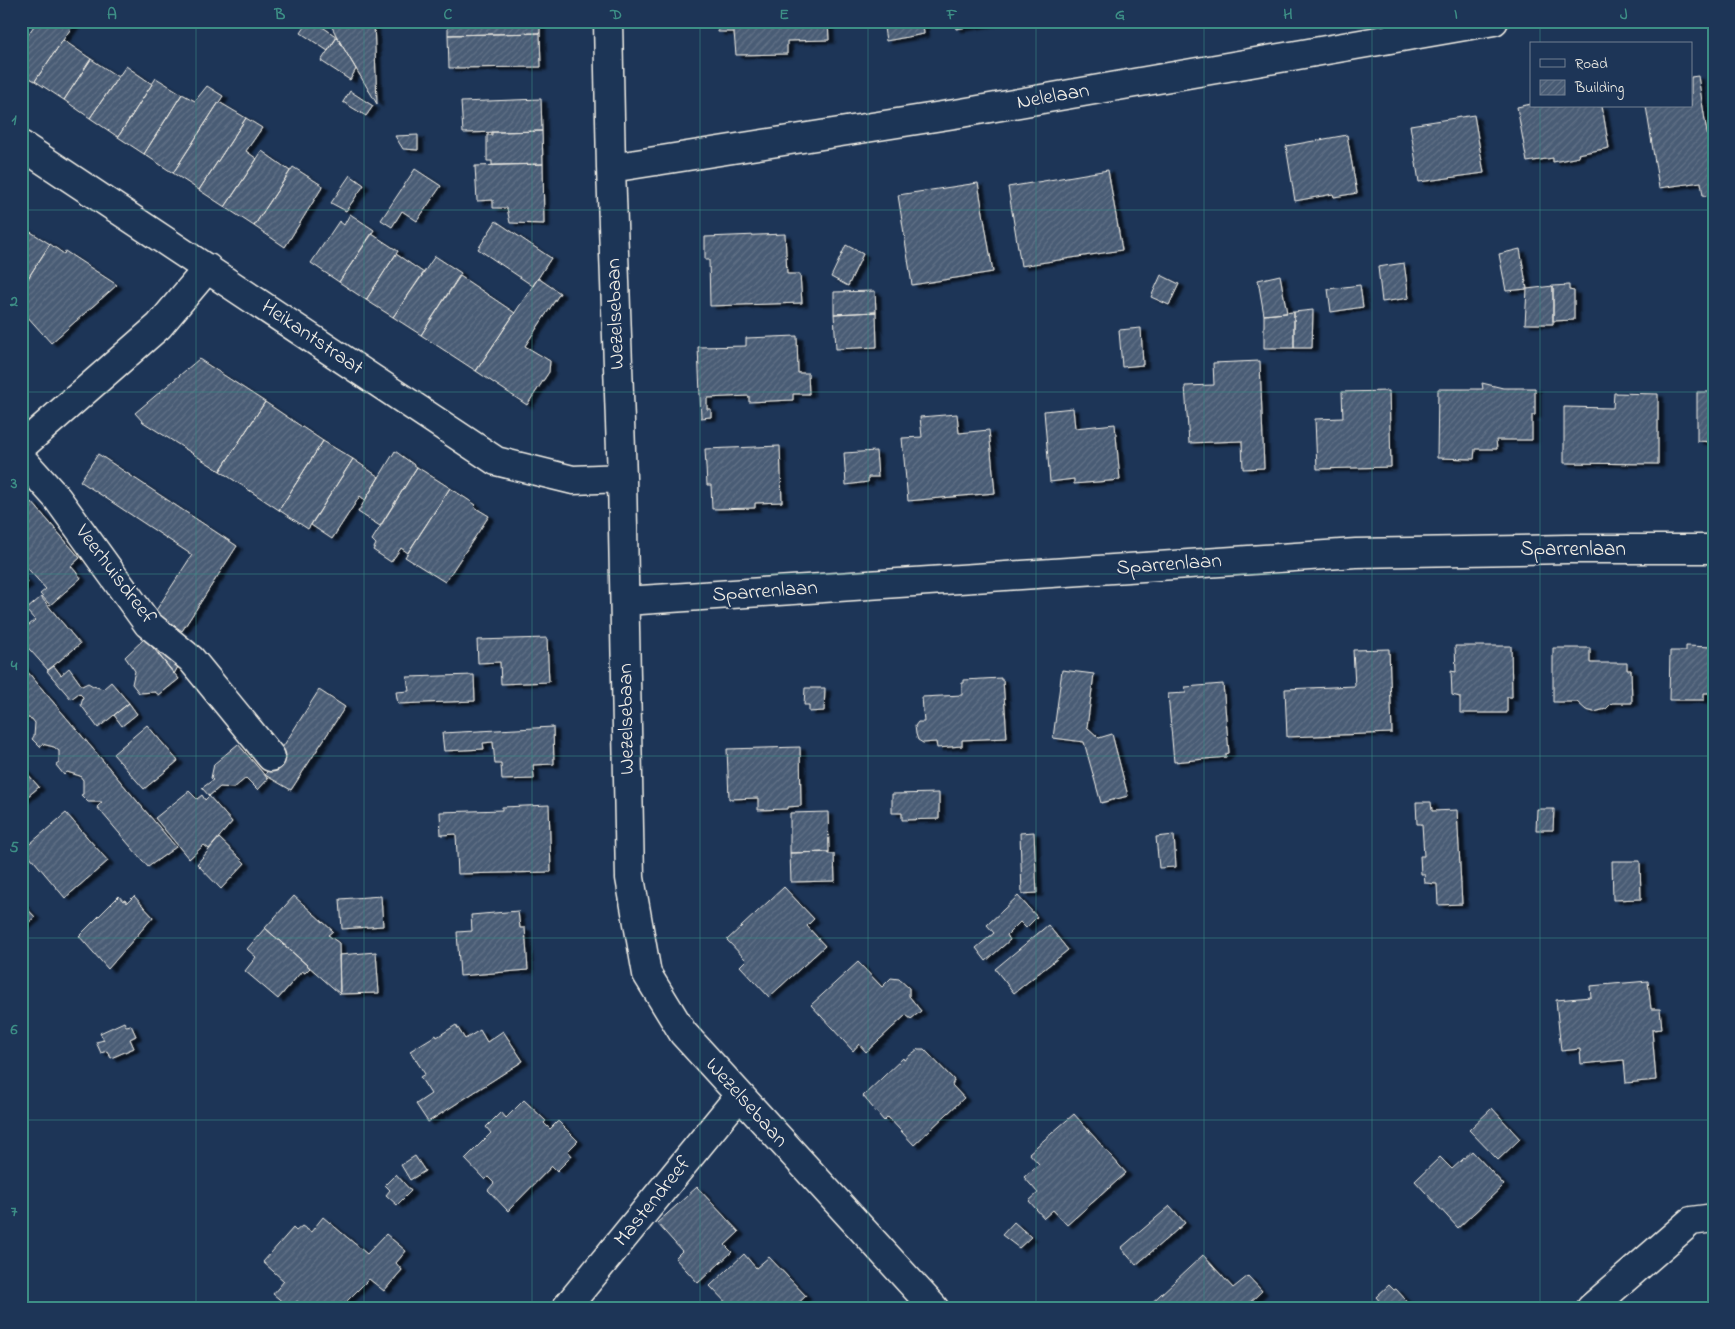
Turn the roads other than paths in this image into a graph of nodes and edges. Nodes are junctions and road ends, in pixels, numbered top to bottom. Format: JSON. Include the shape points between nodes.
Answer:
{"nodes":[{"id":1,"x":608,"y":21,"type":"edge"},
{"id":2,"x":1494,"y":21,"type":"edge"},
{"id":3,"x":21,"y":145,"type":"edge"},
{"id":4,"x":611,"y":168,"type":"junction"},
{"id":5,"x":208,"y":268,"type":"junction"},
{"id":6,"x":21,"y":447,"type":"edge"},
{"id":7,"x":21,"y":458,"type":"edge"},
{"id":8,"x":622,"y":478,"type":"junction"},
{"id":9,"x":1714,"y":550,"type":"edge"},
{"id":10,"x":625,"y":600,"type":"junction"},
{"id":11,"x":271,"y":757,"type":"dead end"},
{"id":12,"x":740,"y":1096,"type":"junction"},
{"id":13,"x":1714,"y":1218,"type":"edge"},
{"id":14,"x":566,"y":1308,"type":"edge"},
{"id":15,"x":934,"y":1308,"type":"edge"},
{"id":16,"x":1591,"y":1308,"type":"edge"}],
"edges":[{"from":1,"to":4,"type":"street","name":"Wezelsebaan"},
{"from":2,"to":4,"type":"street","name":"Nelelaan"},
{"from":3,"to":5,"type":"street","name":"Heikantstraat"},
{"from":4,"to":8,"type":"street","name":"Wezelsebaan"},
{"from":5,"to":6,"type":"street","via":[[159,326]]},
{"from":5,"to":8,"type":"street","name":"Heikantstraat","via":[[496,461],[573,480]]},
{"from":7,"to":11,"type":"street","name":"Veerhuisdreef","via":[[57,498],[148,624],[191,659]]},
{"from":8,"to":10,"type":"street","name":"Wezelsebaan"},
{"from":9,"to":10,"type":"street","name":"Sparrenlaan","via":[[1356,553]]},
{"from":10,"to":12,"type":"street","name":"Wezelsebaan","via":[[630,878],[647,974],[683,1033]]},
{"from":12,"to":14,"type":"street","name":"Mastendreef"},
{"from":12,"to":15,"type":"street","name":"Wezelsebaan"},
{"from":13,"to":16,"type":"street","via":[[1691,1220]]}]}
